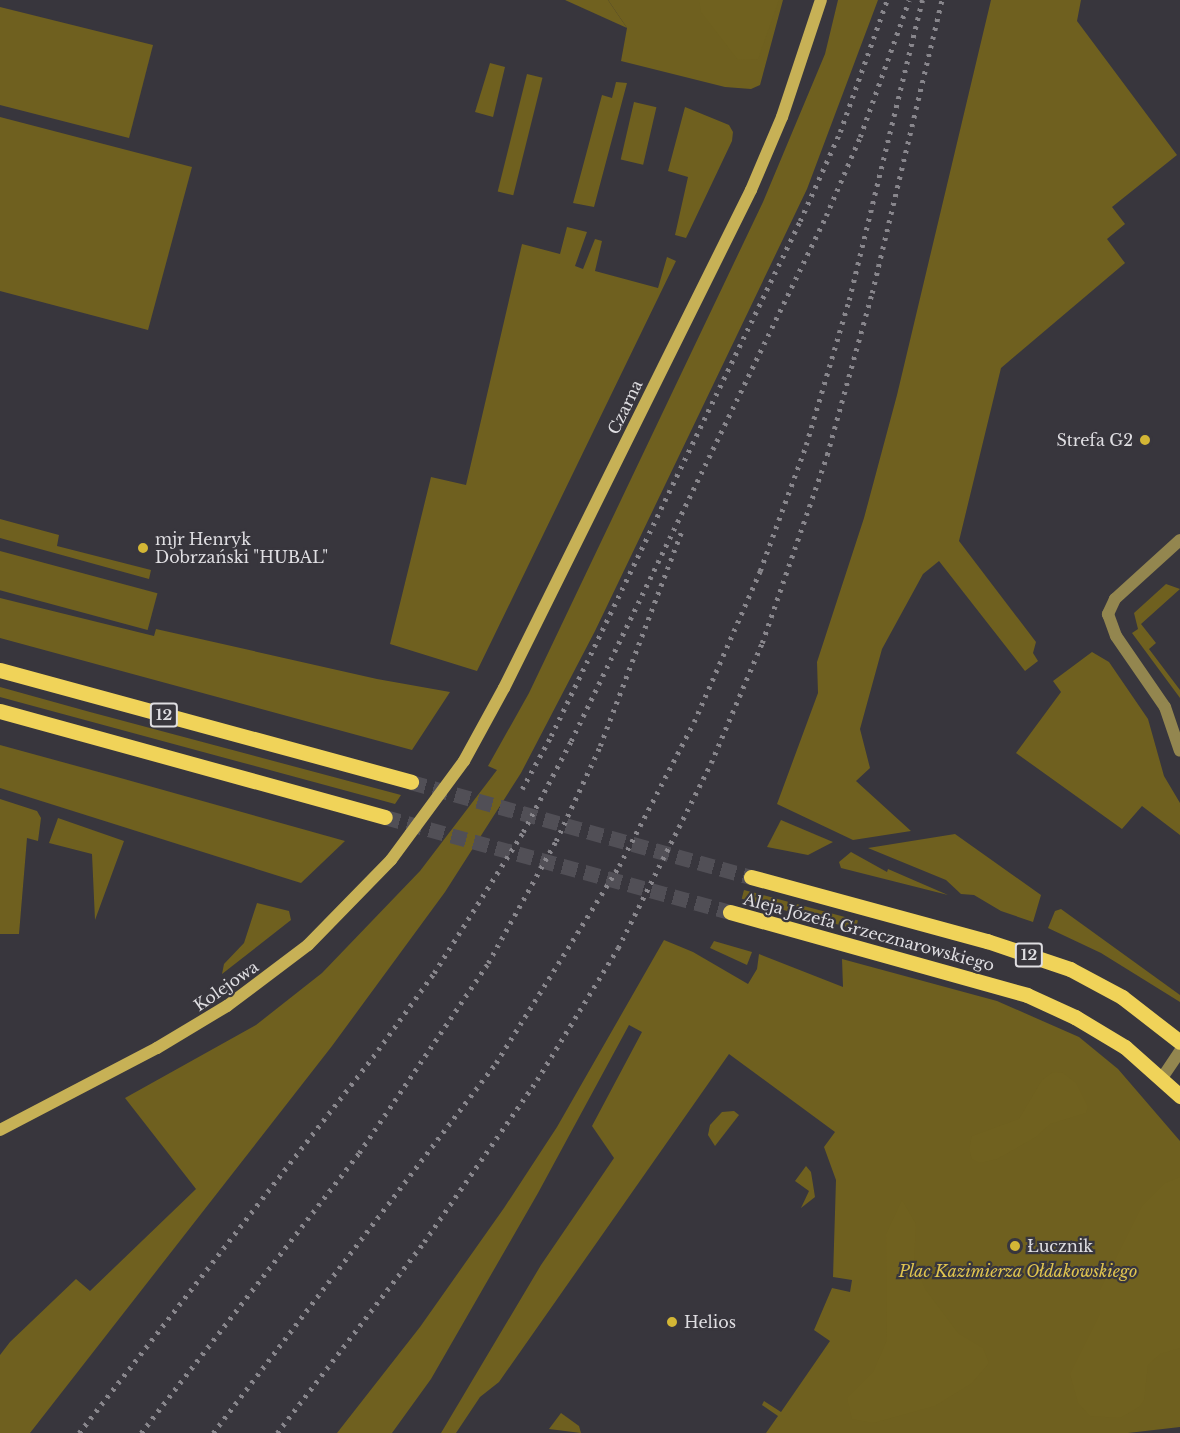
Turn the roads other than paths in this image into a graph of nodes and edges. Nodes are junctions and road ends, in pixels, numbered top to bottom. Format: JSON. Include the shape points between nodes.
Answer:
{"nodes":[{"id":1,"x":821,"y":0,"type":"edge"},
{"id":2,"x":1180,"y":540,"type":"edge"},
{"id":3,"x":0,"y":670,"type":"edge"},
{"id":4,"x":0,"y":711,"type":"edge"},
{"id":5,"x":1180,"y":751,"type":"edge"},
{"id":6,"x":411,"y":782,"type":"tunnel mouth"},
{"id":7,"x":427,"y":814,"type":"joint"},
{"id":8,"x":385,"y":817,"type":"tunnel mouth"},
{"id":9,"x":751,"y":877,"type":"tunnel mouth"},
{"id":10,"x":730,"y":912,"type":"tunnel mouth"},
{"id":11,"x":1180,"y":1042,"type":"edge"},
{"id":12,"x":1180,"y":1051,"type":"edge"},
{"id":13,"x":1162,"y":1078,"type":"junction"},
{"id":14,"x":1180,"y":1096,"type":"edge"},
{"id":15,"x":0,"y":1130,"type":"edge"}],
"edges":[{"from":1,"to":7,"type":"street","name":"Czarna","bridge":true,"via":[[782,117],[751,190],[504,688],[464,760]]},
{"from":2,"to":5,"type":"street","via":[[1115,599],[1108,614],[1116,636],[1165,707]]},
{"from":3,"to":6,"type":"main road","number":"12"},
{"from":4,"to":8,"type":"main road","number":"12"},
{"from":7,"to":15,"type":"street","name":"Kolejowa","bridge":true,"via":[[391,860],[308,945],[227,1006],[157,1048]]},
{"from":9,"to":11,"type":"main road","name":"Aleja Józefa Grzecznarowskiego","number":"12","via":[[987,941],[1070,969],[1122,997]]},
{"from":10,"to":13,"type":"main road","name":"Aleja Józefa Grzecznarowskiego","number":"12","via":[[1027,995],[1105,1034]]},
{"from":12,"to":13,"type":"street"},
{"from":13,"to":14,"type":"main road","name":"Aleja Józefa Grzecznarowskiego","number":"12"}]}
